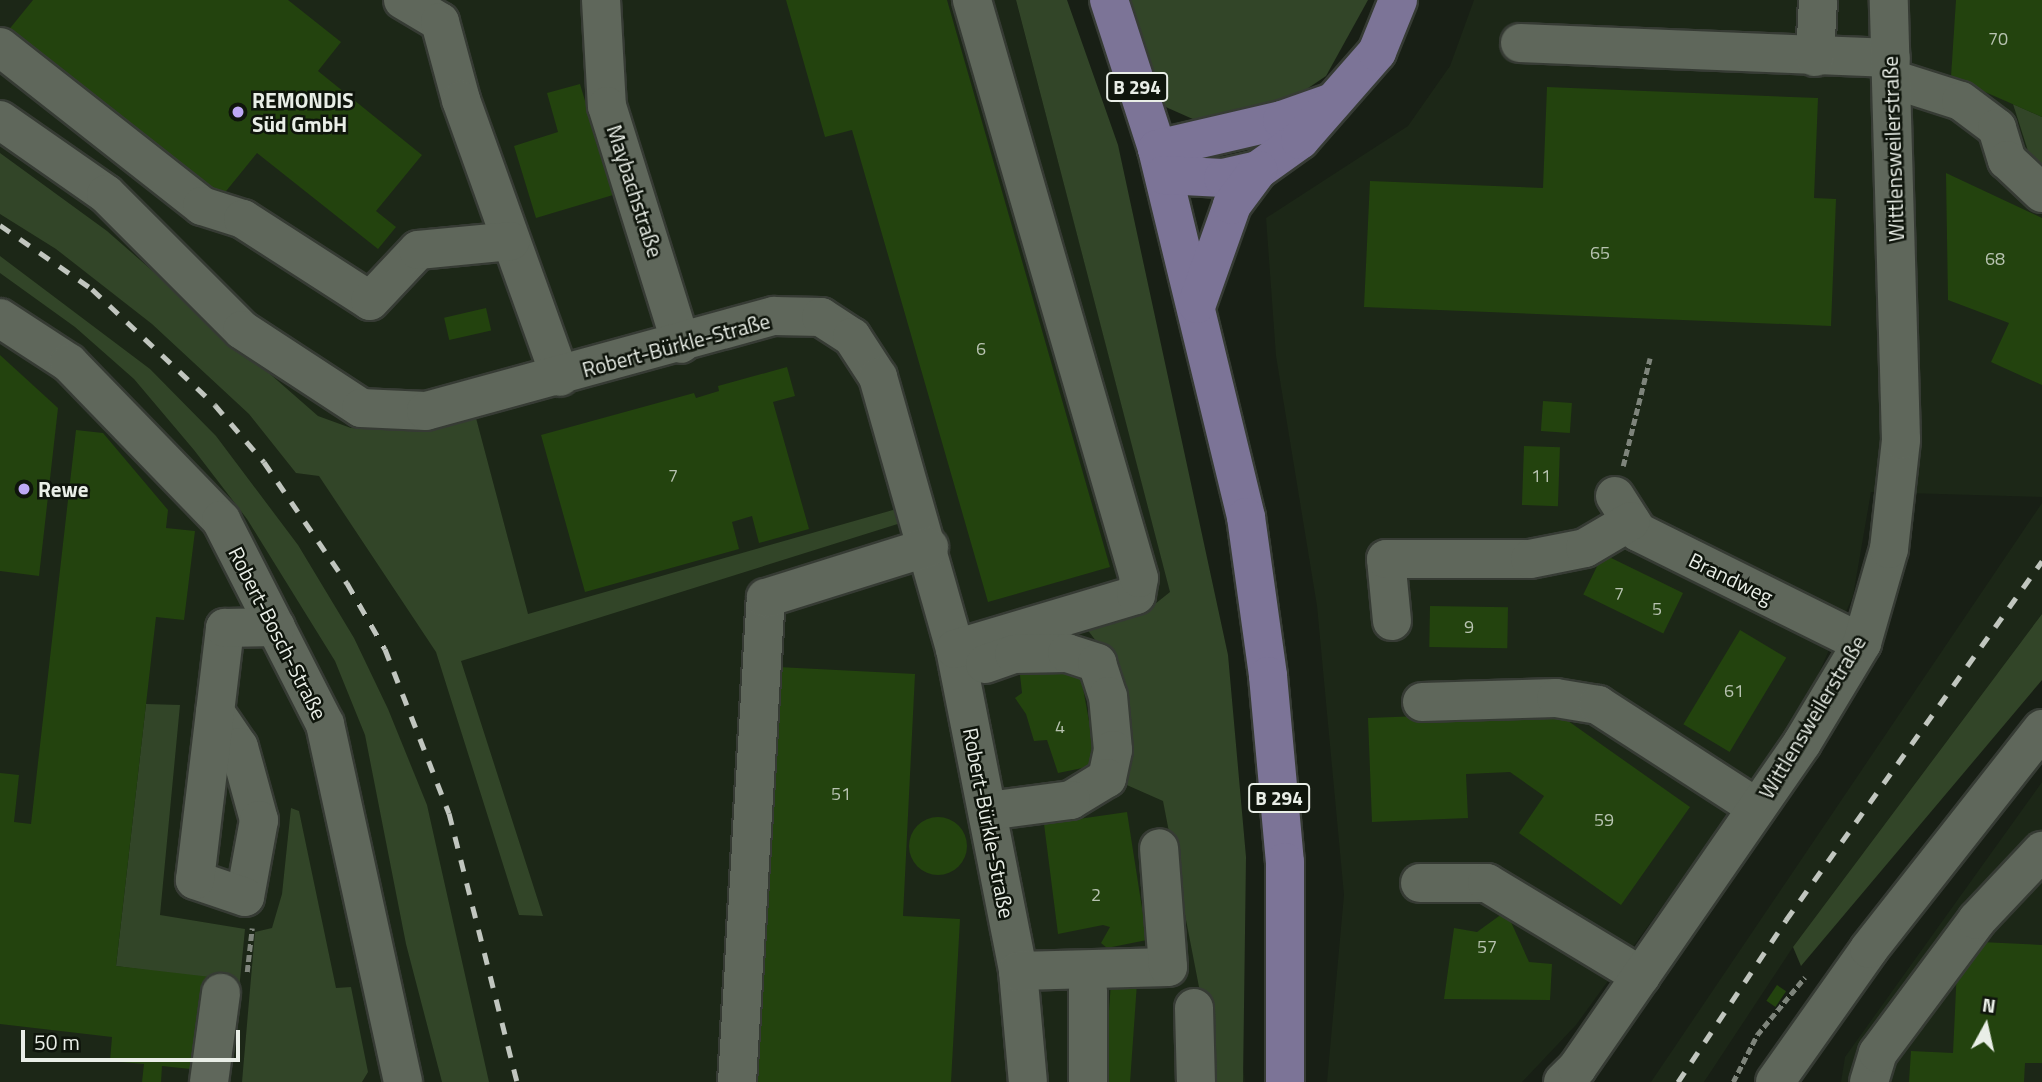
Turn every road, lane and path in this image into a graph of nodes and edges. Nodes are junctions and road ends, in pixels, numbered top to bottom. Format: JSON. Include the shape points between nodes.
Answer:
{"nodes":[{"id":1,"x":403,"y":0,"type":"edge"},
{"id":2,"x":972,"y":0,"type":"edge"},
{"id":3,"x":1109,"y":0,"type":"edge"},
{"id":4,"x":1398,"y":0,"type":"edge"},
{"id":5,"x":1818,"y":0,"type":"edge"},
{"id":6,"x":1889,"y":0,"type":"edge"},
{"id":7,"x":603,"y":18,"type":"edge"},
{"id":8,"x":1520,"y":43,"type":"dead end"},
{"id":9,"x":0,"y":47,"type":"edge"},
{"id":10,"x":1815,"y":57,"type":"junction"},
{"id":11,"x":1891,"y":69,"type":"junction"},
{"id":12,"x":1338,"y":100,"type":"junction"},
{"id":13,"x":0,"y":120,"type":"edge"},
{"id":14,"x":1161,"y":162,"type":"junction"},
{"id":15,"x":1258,"y":170,"type":"junction"},
{"id":16,"x":2042,"y":193,"type":"edge"},
{"id":17,"x":511,"y":241,"type":"junction"},
{"id":18,"x":1198,"y":304,"type":"junction"},
{"id":19,"x":0,"y":318,"type":"edge"},
{"id":20,"x":681,"y":344,"type":"junction"},
{"id":21,"x":1650,"y":358,"type":"dead end"},
{"id":22,"x":560,"y":377,"type":"junction"},
{"id":23,"x":1623,"y":508,"type":"junction"},
{"id":24,"x":929,"y":547,"type":"junction"},
{"id":25,"x":1392,"y":621,"type":"dead end"},
{"id":26,"x":276,"y":627,"type":"junction"},
{"id":27,"x":1862,"y":643,"type":"junction"},
{"id":28,"x":957,"y":661,"type":"junction"},
{"id":29,"x":1422,"y":702,"type":"dead end"},
{"id":30,"x":215,"y":712,"type":"dead end"},
{"id":31,"x":2042,"y":729,"type":"edge"},
{"id":32,"x":1757,"y":808,"type":"junction"},
{"id":33,"x":988,"y":811,"type":"junction"},
{"id":34,"x":1159,"y":848,"type":"dead end"},
{"id":35,"x":2042,"y":851,"type":"edge"},
{"id":36,"x":1419,"y":883,"type":"dead end"},
{"id":37,"x":1018,"y":971,"type":"junction"},
{"id":38,"x":1641,"y":976,"type":"junction"},
{"id":39,"x":1088,"y":990,"type":"dead end"},
{"id":40,"x":221,"y":993,"type":"dead end"},
{"id":41,"x":1194,"y":1008,"type":"dead end"},
{"id":42,"x":1028,"y":1074,"type":"edge"},
{"id":43,"x":1088,"y":1074,"type":"edge"},
{"id":44,"x":209,"y":1082,"type":"edge"},
{"id":45,"x":403,"y":1082,"type":"edge"},
{"id":46,"x":737,"y":1082,"type":"edge"},
{"id":47,"x":1196,"y":1082,"type":"edge"},
{"id":48,"x":1285,"y":1082,"type":"edge"},
{"id":49,"x":1563,"y":1082,"type":"edge"},
{"id":50,"x":1775,"y":1082,"type":"edge"},
{"id":51,"x":1869,"y":1082,"type":"edge"}],
"edges":[{"from":1,"to":17,"type":"street","via":[[440,22],[461,100]]},
{"from":2,"to":28,"type":"street","via":[[1139,578],[1136,595]]},
{"from":3,"to":14,"type":"main road","number":"B 294"},
{"from":4,"to":12,"type":"main road","via":[[1377,52]]},
{"from":5,"to":10,"type":"street"},
{"from":6,"to":11,"type":"street","name":"Wittlensweilerstraße"},
{"from":7,"to":20,"type":"street","name":"Maybachstraße","via":[[607,106]]},
{"from":8,"to":10,"type":"street"},
{"from":9,"to":17,"type":"street","via":[[202,206],[243,219],[370,301],[418,250]]},
{"from":10,"to":11,"type":"street"},
{"from":11,"to":16,"type":"street","via":[[1961,101],[1997,128],[2007,160]]},
{"from":11,"to":27,"type":"street","name":"Wittlensweilerstraße","via":[[1901,440],[1889,549]]},
{"from":12,"to":14,"type":"main road"},
{"from":12,"to":15,"type":"main road","via":[[1300,140]]},
{"from":13,"to":22,"type":"street","name":"Robert-Bürkle-Straße","via":[[106,194],[242,330],[361,408],[426,411]]},
{"from":14,"to":15,"type":"main road","via":[[1223,178]]},
{"from":14,"to":18,"type":"main road","number":"B 294"},
{"from":15,"to":18,"type":"main road","via":[[1232,205]]},
{"from":17,"to":22,"type":"street"},
{"from":18,"to":48,"type":"main road","number":"B 294","via":[[1246,517],[1268,676],[1285,862]]},
{"from":19,"to":26,"type":"street","name":"Robert-Bosch-Straße","via":[[69,363],[221,520]]},
{"from":20,"to":22,"type":"street","name":"Robert-Bürkle-Straße"},
{"from":20,"to":24,"type":"street","name":"Robert-Bürkle-Straße","via":[[774,316],[821,317],[852,337],[878,377]]},
{"from":21,"to":23,"type":"path"},
{"from":23,"to":25,"type":"street","via":[[1586,548],[1530,559],[1386,559]]},
{"from":23,"to":27,"type":"street","name":"Brandweg","via":[[1638,532]]},
{"from":24,"to":28,"type":"street","name":"Robert-Bürkle-Straße"},
{"from":24,"to":46,"type":"street","via":[[766,598]]},
{"from":26,"to":30,"type":"street","via":[[225,628]]},
{"from":26,"to":45,"type":"street","name":"Robert-Bosch-Straße","via":[[324,724]]},
{"from":27,"to":32,"type":"street","name":"Wittlensweilerstraße"},
{"from":28,"to":33,"type":"street","name":"Robert-Bürkle-Straße"},
{"from":28,"to":33,"type":"street","via":[[1067,653],[1097,663],[1108,696],[1113,750],[1107,778],[1071,800]]},
{"from":29,"to":32,"type":"street","via":[[1556,698],[1598,705]]},
{"from":31,"to":50,"type":"street","via":[[1869,949]]},
{"from":32,"to":38,"type":"street","name":"Wittlensweilerstraße"},
{"from":33,"to":37,"type":"street","name":"Robert-Bürkle-Straße"},
{"from":34,"to":37,"type":"street","via":[[1167,967]]},
{"from":35,"to":51,"type":"street","via":[[1961,942],[1878,1053]]},
{"from":36,"to":38,"type":"street","via":[[1487,883]]},
{"from":37,"to":42,"type":"street","name":"Robert-Bürkle-Straße"},
{"from":38,"to":49,"type":"street","name":"Wittlensweilerstraße"},
{"from":39,"to":43,"type":"street"},
{"from":40,"to":44,"type":"street"},
{"from":41,"to":47,"type":"street"},
{"from":42,"to":43,"type":"street"}]}
